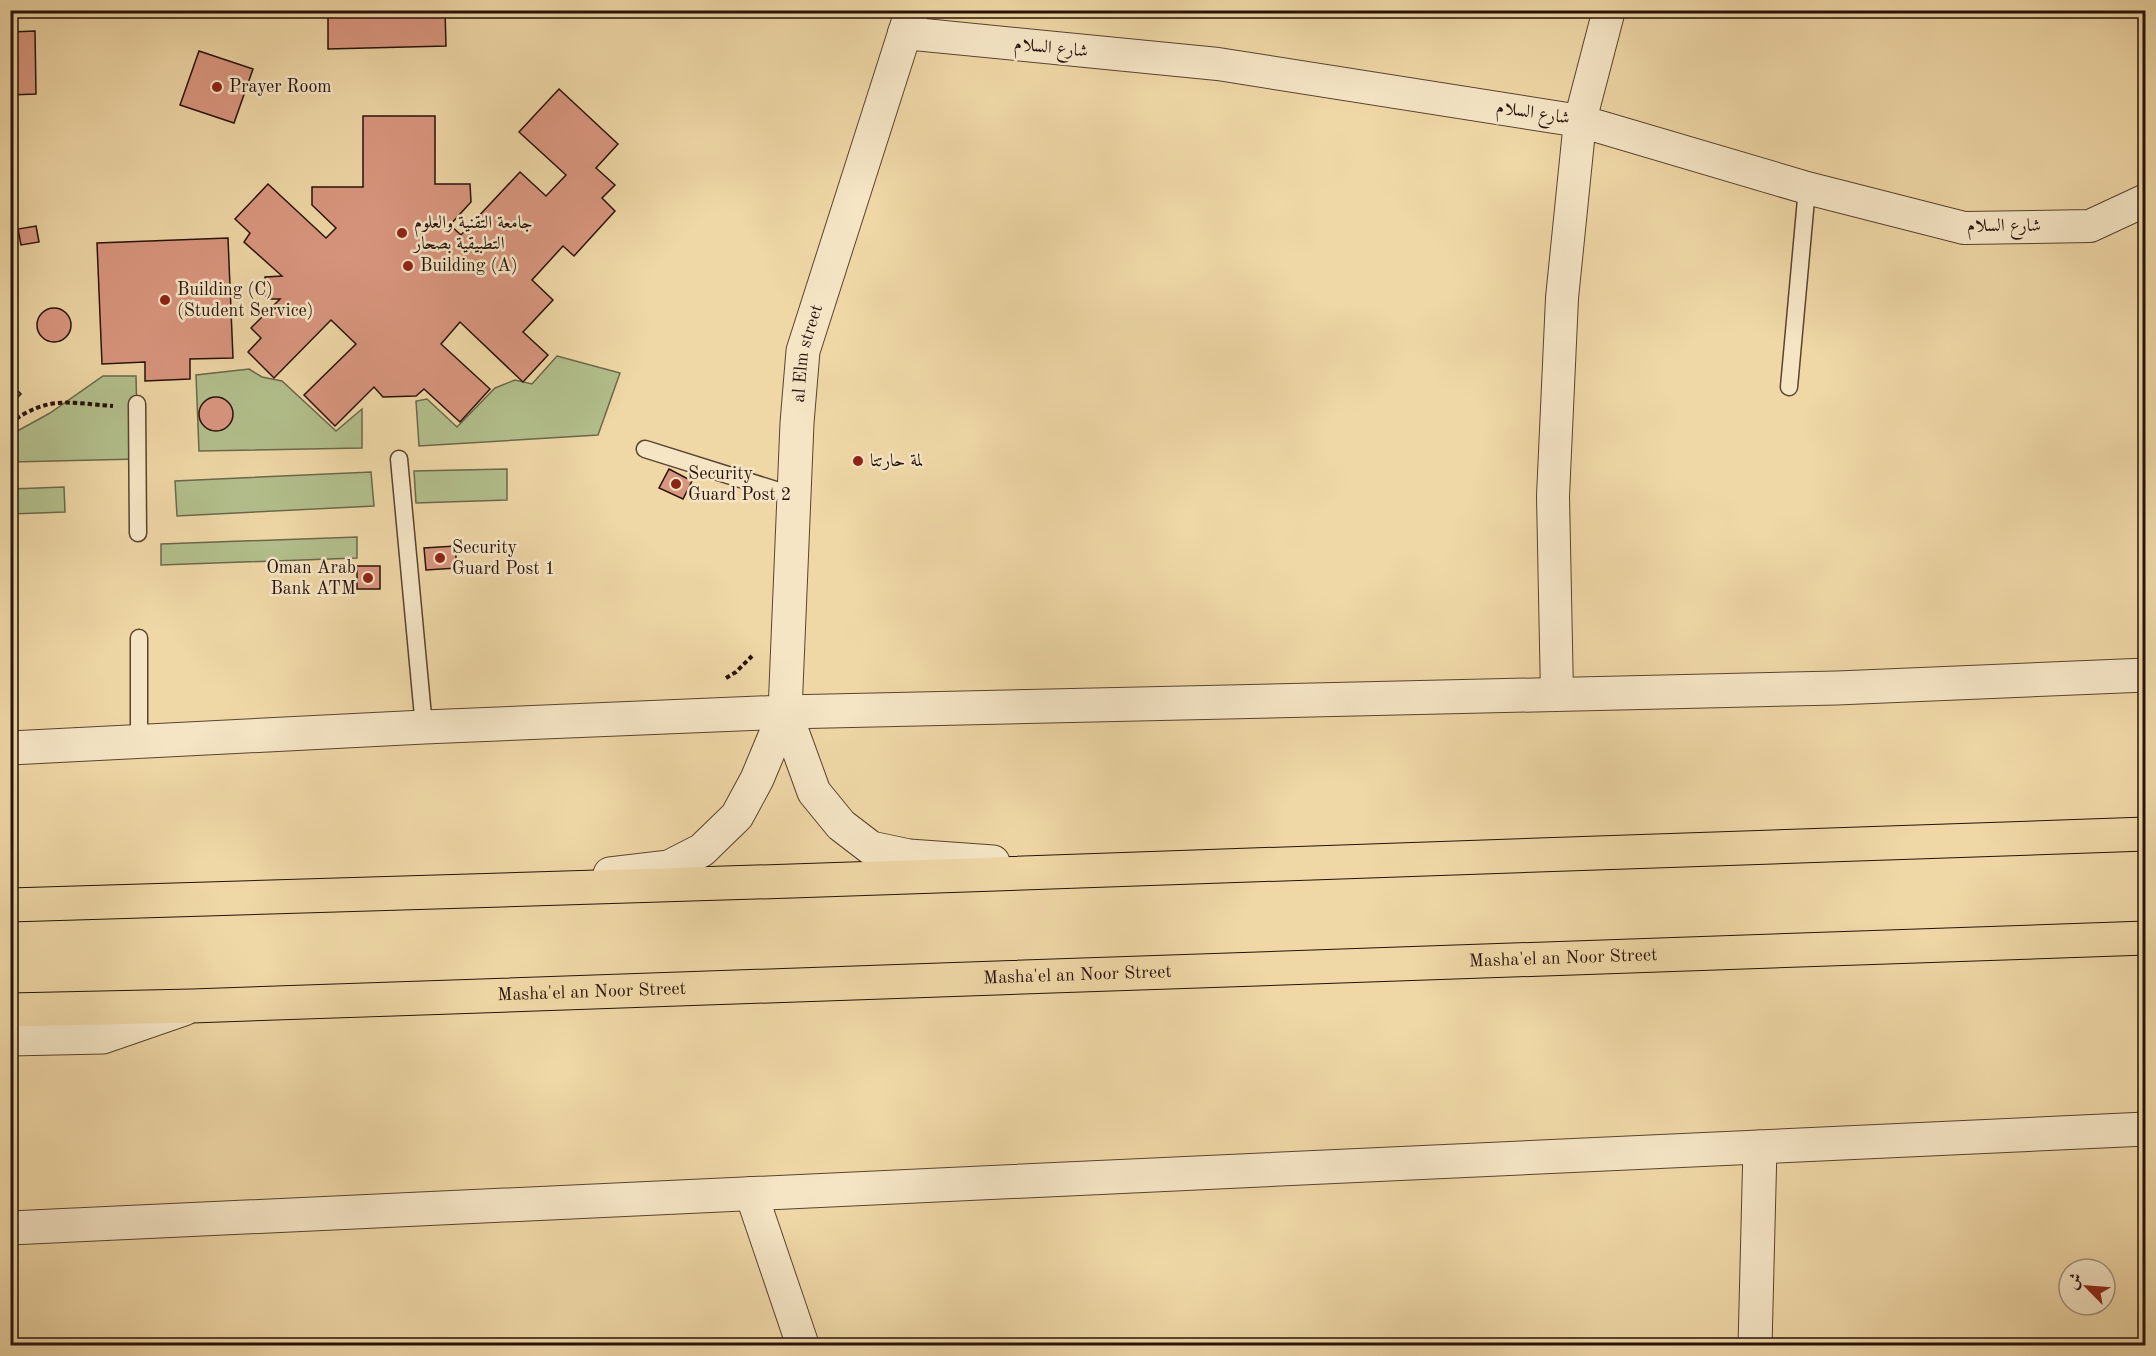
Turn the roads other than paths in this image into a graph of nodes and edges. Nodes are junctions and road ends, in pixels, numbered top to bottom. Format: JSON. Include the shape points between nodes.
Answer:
{"nodes":[{"id":1,"x":1609,"y":10,"type":"edge"},
{"id":2,"x":908,"y":22,"type":"edge"},
{"id":3,"x":1580,"y":121,"type":"junction"},
{"id":4,"x":1807,"y":188,"type":"junction"},
{"id":5,"x":2145,"y":200,"type":"edge"},
{"id":6,"x":1789,"y":387,"type":"dead end"},
{"id":7,"x":137,"y":406,"type":"road end"},
{"id":8,"x":645,"y":449,"type":"dead end"},
{"id":9,"x":399,"y":459,"type":"dead end"},
{"id":10,"x":795,"y":496,"type":"junction"},
{"id":11,"x":138,"y":533,"type":"dead end"},
{"id":12,"x":139,"y":638,"type":"dead end"},
{"id":13,"x":2145,"y":675,"type":"edge"},
{"id":14,"x":1557,"y":694,"type":"junction"},
{"id":15,"x":785,"y":712,"type":"junction"},
{"id":16,"x":424,"y":727,"type":"junction"},
{"id":17,"x":10,"y":733,"type":"edge"},
{"id":18,"x":140,"y":740,"type":"junction"},
{"id":19,"x":88,"y":743,"type":"junction"},
{"id":20,"x":10,"y":748,"type":"edge"},
{"id":21,"x":2145,"y":834,"type":"edge"},
{"id":22,"x":1105,"y":870,"type":"junction"},
{"id":23,"x":494,"y":890,"type":"junction"},
{"id":24,"x":10,"y":905,"type":"edge"},
{"id":25,"x":2145,"y":938,"type":"edge"},
{"id":26,"x":192,"y":1006,"type":"junction"},
{"id":27,"x":10,"y":1010,"type":"edge"},
{"id":28,"x":10,"y":1039,"type":"edge"},
{"id":29,"x":2145,"y":1129,"type":"edge"},
{"id":30,"x":1760,"y":1147,"type":"junction"},
{"id":31,"x":751,"y":1193,"type":"junction"},
{"id":32,"x":10,"y":1227,"type":"edge"},
{"id":33,"x":803,"y":1346,"type":"edge"},
{"id":34,"x":1755,"y":1346,"type":"edge"}],
"edges":[{"from":1,"to":3,"type":"street"},
{"from":2,"to":3,"type":"street","name":"شارع السلام","via":[[1218,64]]},
{"from":2,"to":10,"type":"street","name":"al Elm street","via":[[803,351]]},
{"from":3,"to":4,"type":"street","name":"شارع السلام"},
{"from":3,"to":14,"type":"street","via":[[1562,298],[1553,484]]},
{"from":4,"to":5,"type":"street","name":"شارع السلام","via":[[1964,228],[2090,226]]},
{"from":4,"to":6,"type":"lane"},
{"from":7,"to":11,"type":"lane"},
{"from":8,"to":10,"type":"lane"},
{"from":9,"to":16,"type":"lane"},
{"from":10,"to":15,"type":"street","name":"al Elm street"},
{"from":12,"to":18,"type":"lane"},
{"from":13,"to":14,"type":"street","via":[[1837,688]]},
{"from":14,"to":15,"type":"street"},
{"from":15,"to":16,"type":"street"},
{"from":15,"to":22,"type":"street","via":[[813,792],[841,825],[871,848],[909,856]]},
{"from":15,"to":23,"type":"street","via":[[737,816],[702,850],[669,867]]},
{"from":16,"to":18,"type":"street"},
{"from":17,"to":19,"type":"street"},
{"from":18,"to":19,"type":"street"},
{"from":19,"to":20,"type":"street"},
{"from":21,"to":22,"type":"highway"},
{"from":22,"to":23,"type":"highway"},
{"from":23,"to":24,"type":"highway"},
{"from":25,"to":26,"type":"highway","name":"Masha'el an Noor Street"},
{"from":26,"to":27,"type":"highway","name":"Masha'el an Noor Street"},
{"from":26,"to":28,"type":"street","via":[[103,1037]]},
{"from":29,"to":30,"type":"street"},
{"from":30,"to":31,"type":"street"},
{"from":30,"to":34,"type":"street"},
{"from":31,"to":32,"type":"street"},
{"from":31,"to":33,"type":"street"}]}
